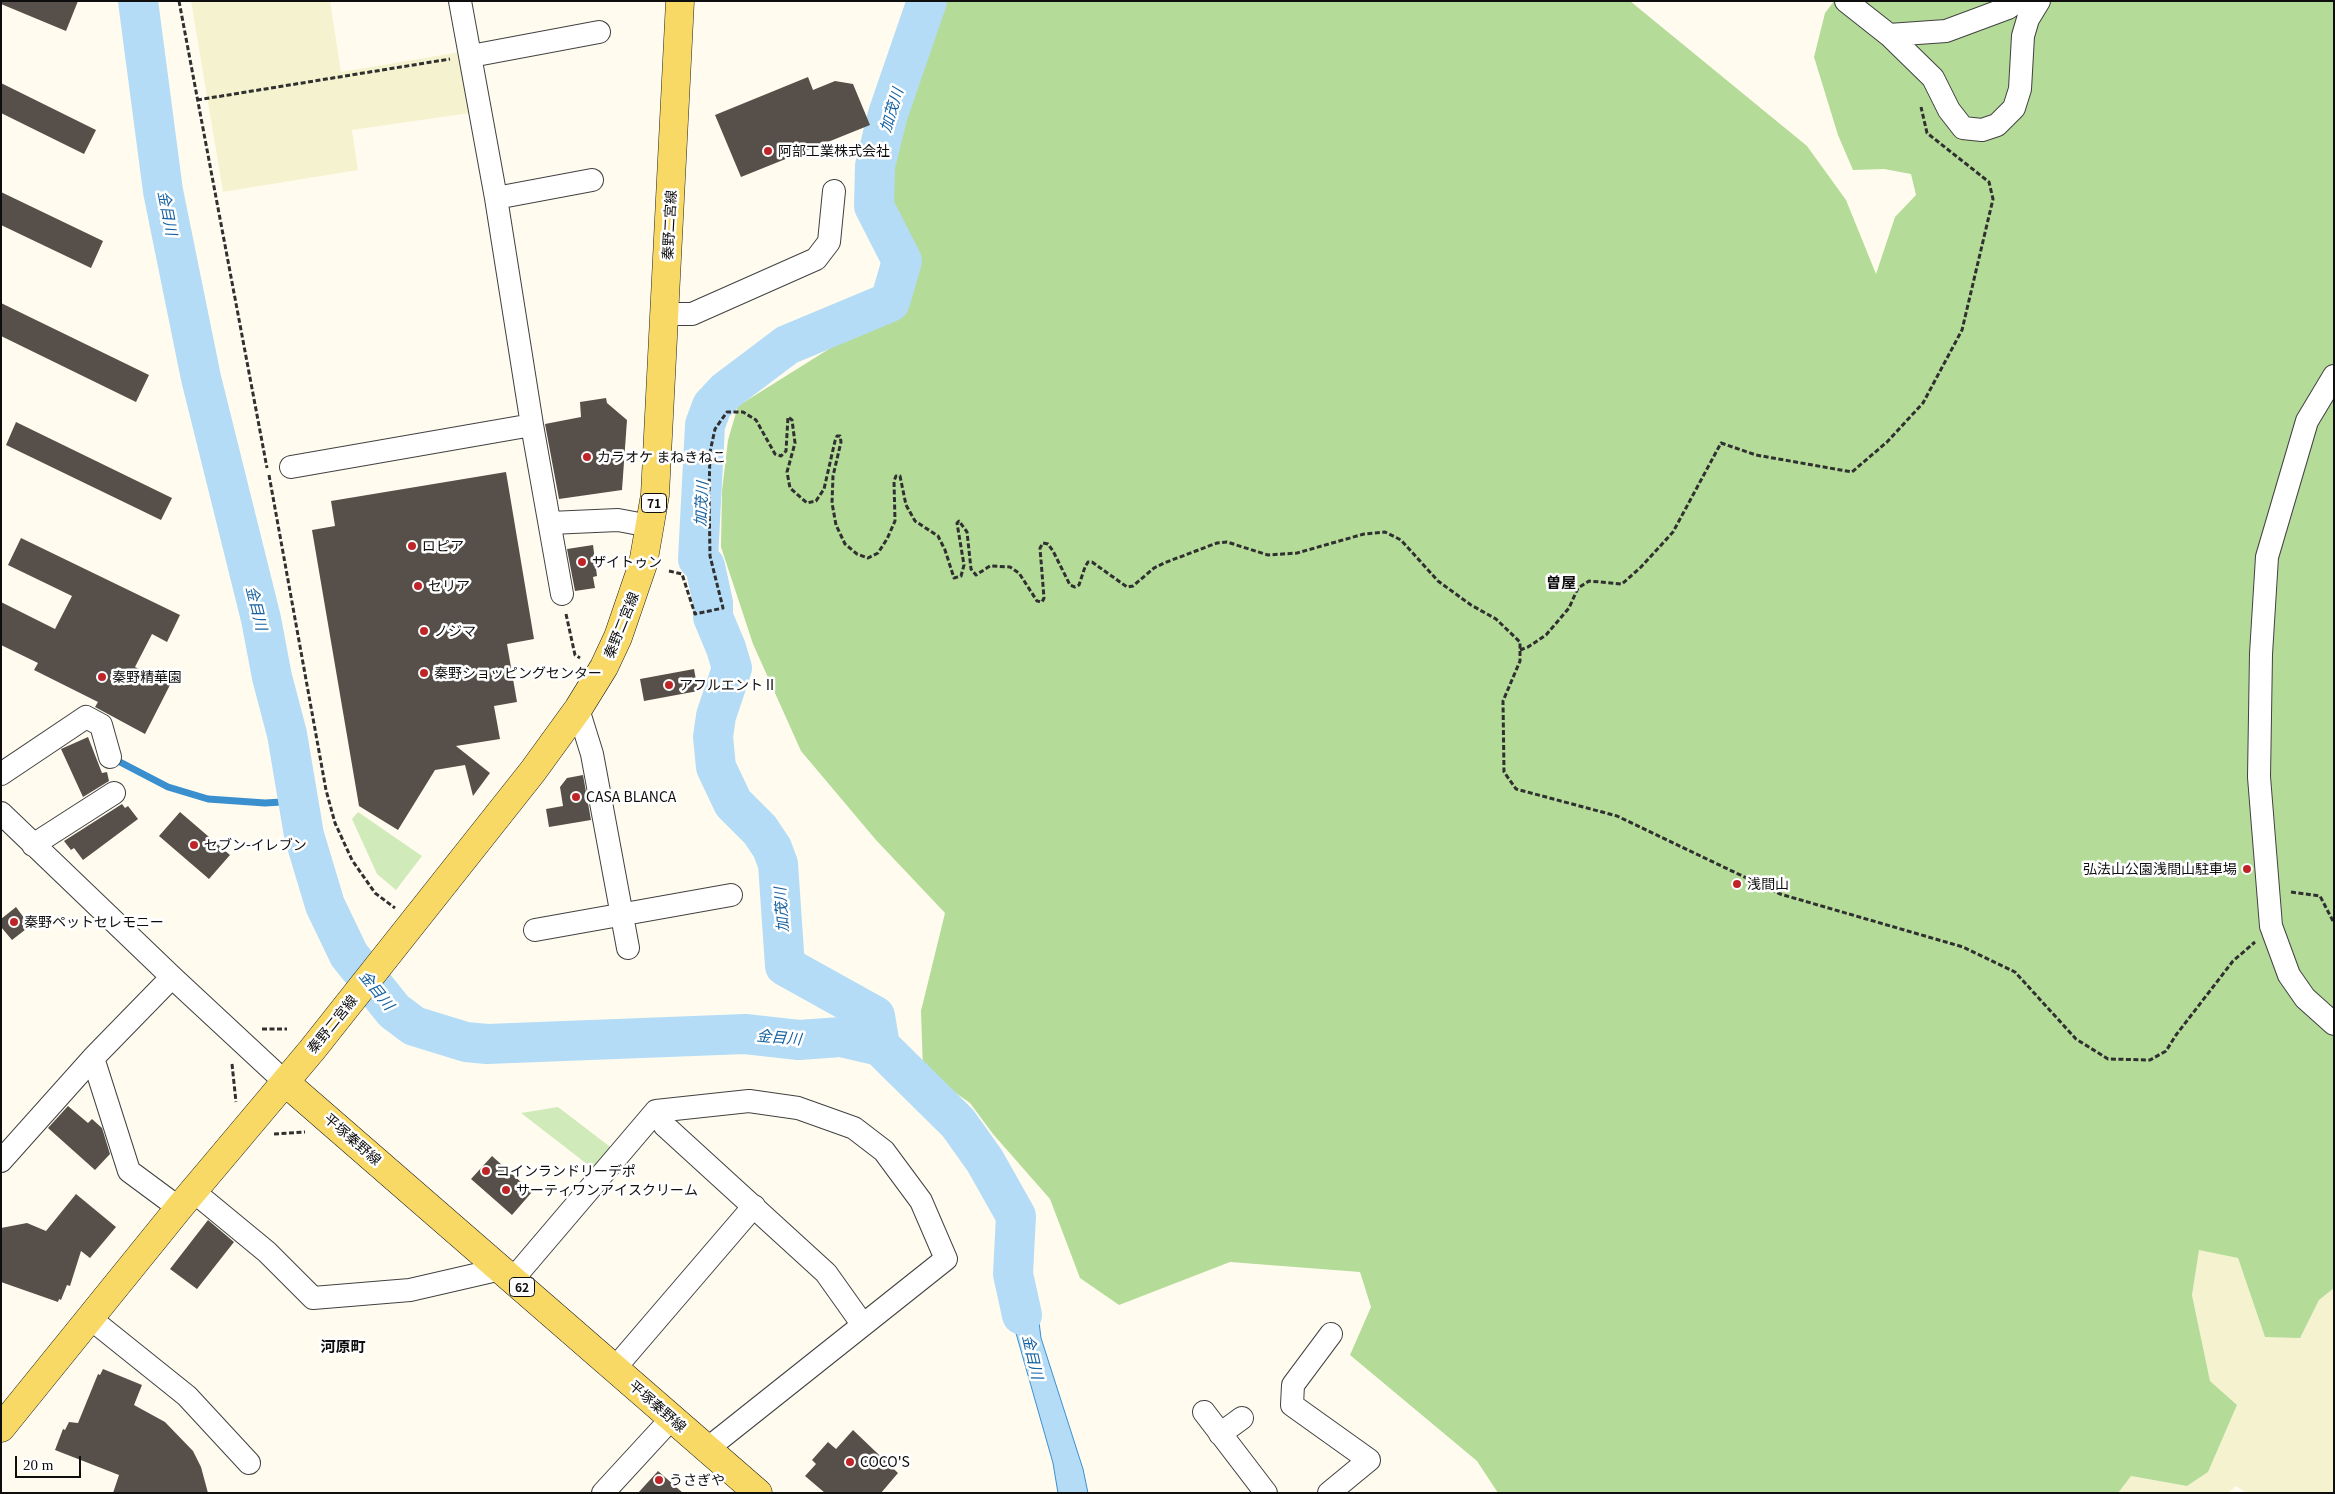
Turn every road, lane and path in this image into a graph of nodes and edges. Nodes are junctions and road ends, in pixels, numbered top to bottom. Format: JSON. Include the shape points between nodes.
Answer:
{"nodes":[{"id":1,"x":460,"y":1,"type":"edge"},
{"id":2,"x":680,"y":1,"type":"edge"},
{"id":3,"x":1846,"y":1,"type":"edge"},
{"id":4,"x":2018,"y":1,"type":"edge"},
{"id":5,"x":2039,"y":1,"type":"edge"},
{"id":6,"x":599,"y":32,"type":"dead end"},
{"id":7,"x":1889,"y":35,"type":"junction"},
{"id":8,"x":471,"y":56,"type":"junction"},
{"id":9,"x":1933,"y":78,"type":"junction"},
{"id":10,"x":197,"y":100,"type":"dead end"},
{"id":11,"x":592,"y":180,"type":"dead end"},
{"id":12,"x":834,"y":191,"type":"dead end"},
{"id":13,"x":496,"y":198,"type":"junction"},
{"id":14,"x":665,"y":314,"type":"junction"},
{"id":15,"x":2334,"y":376,"type":"edge"},
{"id":16,"x":532,"y":425,"type":"junction"},
{"id":17,"x":291,"y":467,"type":"dead end"},
{"id":18,"x":550,"y":523,"type":"junction"},
{"id":19,"x":650,"y":526,"type":"junction"},
{"id":20,"x":669,"y":571,"type":"dead end"},
{"id":21,"x":562,"y":594,"type":"joint"},
{"id":22,"x":1520,"y":650,"type":"junction"},
{"id":23,"x":580,"y":658,"type":"dead end"},
{"id":24,"x":578,"y":709,"type":"junction"},
{"id":25,"x":110,"y":757,"type":"dead end"},
{"id":26,"x":1,"y":774,"type":"edge"},
{"id":27,"x":114,"y":793,"type":"dead end"},
{"id":28,"x":1,"y":813,"type":"edge"},
{"id":29,"x":33,"y":845,"type":"junction"},
{"id":30,"x":2287,"y":892,"type":"dead end"},
{"id":31,"x":731,"y":895,"type":"dead end"},
{"id":32,"x":622,"y":916,"type":"junction"},
{"id":33,"x":2334,"y":923,"type":"edge"},
{"id":34,"x":535,"y":930,"type":"dead end"},
{"id":35,"x":2254,"y":943,"type":"dead end"},
{"id":36,"x":628,"y":948,"type":"dead end"},
{"id":37,"x":172,"y":978,"type":"junction"},
{"id":38,"x":2334,"y":1024,"type":"edge"},
{"id":39,"x":287,"y":1029,"type":"dead end"},
{"id":40,"x":262,"y":1030,"type":"dead end"},
{"id":41,"x":93,"y":1058,"type":"junction"},
{"id":42,"x":232,"y":1062,"type":"dead end"},
{"id":43,"x":285,"y":1082,"type":"junction"},
{"id":44,"x":236,"y":1103,"type":"dead end"},
{"id":45,"x":656,"y":1112,"type":"junction"},
{"id":46,"x":306,"y":1132,"type":"dead end"},
{"id":47,"x":272,"y":1134,"type":"dead end"},
{"id":48,"x":1,"y":1161,"type":"edge"},
{"id":49,"x":186,"y":1199,"type":"junction"},
{"id":50,"x":754,"y":1206,"type":"junction"},
{"id":51,"x":507,"y":1274,"type":"junction"},
{"id":52,"x":91,"y":1319,"type":"junction"},
{"id":53,"x":863,"y":1325,"type":"junction"},
{"id":54,"x":1331,"y":1334,"type":"dead end"},
{"id":55,"x":614,"y":1368,"type":"junction"},
{"id":56,"x":1204,"y":1412,"type":"dead end"},
{"id":57,"x":672,"y":1418,"type":"junction"},
{"id":58,"x":1242,"y":1418,"type":"dead end"},
{"id":59,"x":1,"y":1428,"type":"edge"},
{"id":60,"x":1220,"y":1434,"type":"junction"},
{"id":61,"x":708,"y":1448,"type":"junction"},
{"id":62,"x":249,"y":1463,"type":"dead end"},
{"id":63,"x":603,"y":1493,"type":"edge"},
{"id":64,"x":758,"y":1493,"type":"edge"},
{"id":65,"x":1266,"y":1493,"type":"edge"},
{"id":66,"x":1329,"y":1493,"type":"edge"}],
"edges":[{"from":1,"to":8,"type":"street"},
{"from":2,"to":14,"type":"main road","name":"秦野二宮線","number":"71"},
{"from":3,"to":7,"type":"street"},
{"from":4,"to":7,"type":"street","via":[[2008,8],[1946,31]]},
{"from":5,"to":9,"type":"street","via":[[2028,19],[2023,36],[2020,89],[2014,108],[1997,125],[1982,130],[1963,128],[1949,110]]},
{"from":6,"to":8,"type":"street"},
{"from":7,"to":9,"type":"street"},
{"from":8,"to":10,"type":"path"},
{"from":8,"to":13,"type":"street"},
{"from":9,"to":22,"type":"path","via":[[1917,89],[1927,133],[1989,182],[1993,198],[1962,330],[1923,403],[1887,442],[1852,472],[1756,455],[1721,443],[1673,532],[1641,567],[1622,584],[1589,580],[1578,588],[1569,608],[1546,635]]},
{"from":11,"to":13,"type":"street"},
{"from":12,"to":14,"type":"street","via":[[829,242],[816,260],[692,314]]},
{"from":13,"to":16,"type":"street"},
{"from":14,"to":19,"type":"main road","name":"秦野二宮線","number":"71","via":[[655,495]]},
{"from":15,"to":38,"type":"street","via":[[2307,421],[2267,557],[2261,654],[2260,776],[2270,926],[2288,975],[2305,998]]},
{"from":16,"to":17,"type":"street"},
{"from":16,"to":18,"type":"street"},
{"from":18,"to":19,"type":"street","via":[[618,520]]},
{"from":18,"to":21,"type":"street"},
{"from":19,"to":24,"type":"main road","name":"秦野二宮線","number":"71","via":[[640,573],[618,637]]},
{"from":20,"to":22,"type":"path","via":[[682,574],[695,614],[723,608],[710,556],[710,452],[715,430],[727,412],[743,412],[756,420],[775,454],[781,456],[786,451],[788,417],[792,420],[795,443],[787,472],[790,488],[807,503],[816,502],[824,489],[835,441],[840,436],[833,476],[832,503],[836,525],[845,544],[868,558],[878,553],[895,521],[896,476],[900,476],[906,505],[915,521],[938,536],[954,578],[961,576],[964,565],[959,521],[967,532],[970,561],[976,575],[990,566],[1010,567],[1019,573],[1037,601],[1042,602],[1045,590],[1042,543],[1048,544],[1053,551],[1070,585],[1078,585],[1088,562],[1092,562],[1127,587],[1134,586],[1164,563],[1217,543],[1234,543],[1268,555],[1296,553],[1364,534],[1385,532],[1401,540],[1438,581],[1510,630],[1520,642]]},
{"from":21,"to":23,"type":"path","via":[[575,655]]},
{"from":22,"to":35,"type":"path","via":[[1520,661],[1503,701],[1504,772],[1516,789],[1617,816],[1780,894],[1963,947],[2015,972],[2076,1039],[2108,1059],[2150,1060],[2166,1051],[2233,961]]},
{"from":24,"to":32,"type":"street","via":[[592,754]]},
{"from":24,"to":43,"type":"main road","name":"秦野二宮線","number":"71","via":[[533,771]]},
{"from":25,"to":26,"type":"street","via":[[101,725],[86,717]]},
{"from":27,"to":29,"type":"street"},
{"from":28,"to":29,"type":"street"},
{"from":29,"to":37,"type":"street"},
{"from":30,"to":33,"type":"path","via":[[2320,896]]},
{"from":31,"to":32,"type":"street"},
{"from":32,"to":34,"type":"street","via":[[558,935]]},
{"from":32,"to":36,"type":"street"},
{"from":37,"to":41,"type":"street"},
{"from":37,"to":43,"type":"street"},
{"from":39,"to":40,"type":"path"},
{"from":41,"to":48,"type":"street"},
{"from":41,"to":49,"type":"street","via":[[129,1171]]},
{"from":42,"to":44,"type":"path"},
{"from":43,"to":49,"type":"main road"},
{"from":43,"to":51,"type":"main road","name":"平塚秦野線","number":"62"},
{"from":45,"to":50,"type":"street","via":[[665,1126]]},
{"from":45,"to":51,"type":"street"},
{"from":45,"to":53,"type":"street","via":[[749,1101],[798,1108],[854,1128],[884,1151],[921,1201],[946,1259]]},
{"from":46,"to":47,"type":"path"},
{"from":49,"to":51,"type":"street","via":[[267,1252],[313,1298],[410,1290]]},
{"from":49,"to":52,"type":"main road"},
{"from":50,"to":53,"type":"street","via":[[826,1273]]},
{"from":50,"to":55,"type":"street"},
{"from":51,"to":55,"type":"main road","name":"平塚秦野線","number":"62"},
{"from":52,"to":59,"type":"main road"},
{"from":52,"to":62,"type":"street","via":[[187,1396]]},
{"from":53,"to":61,"type":"street"},
{"from":54,"to":66,"type":"street","via":[[1293,1385],[1292,1405],[1369,1460]]},
{"from":55,"to":57,"type":"main road","name":"平塚秦野線","number":"62"},
{"from":56,"to":60,"type":"street"},
{"from":57,"to":61,"type":"main road","name":"平塚秦野線","number":"62"},
{"from":57,"to":63,"type":"street"},
{"from":58,"to":60,"type":"street"},
{"from":60,"to":65,"type":"street"},
{"from":61,"to":64,"type":"main road","name":"平塚秦野線","number":"62"}]}
